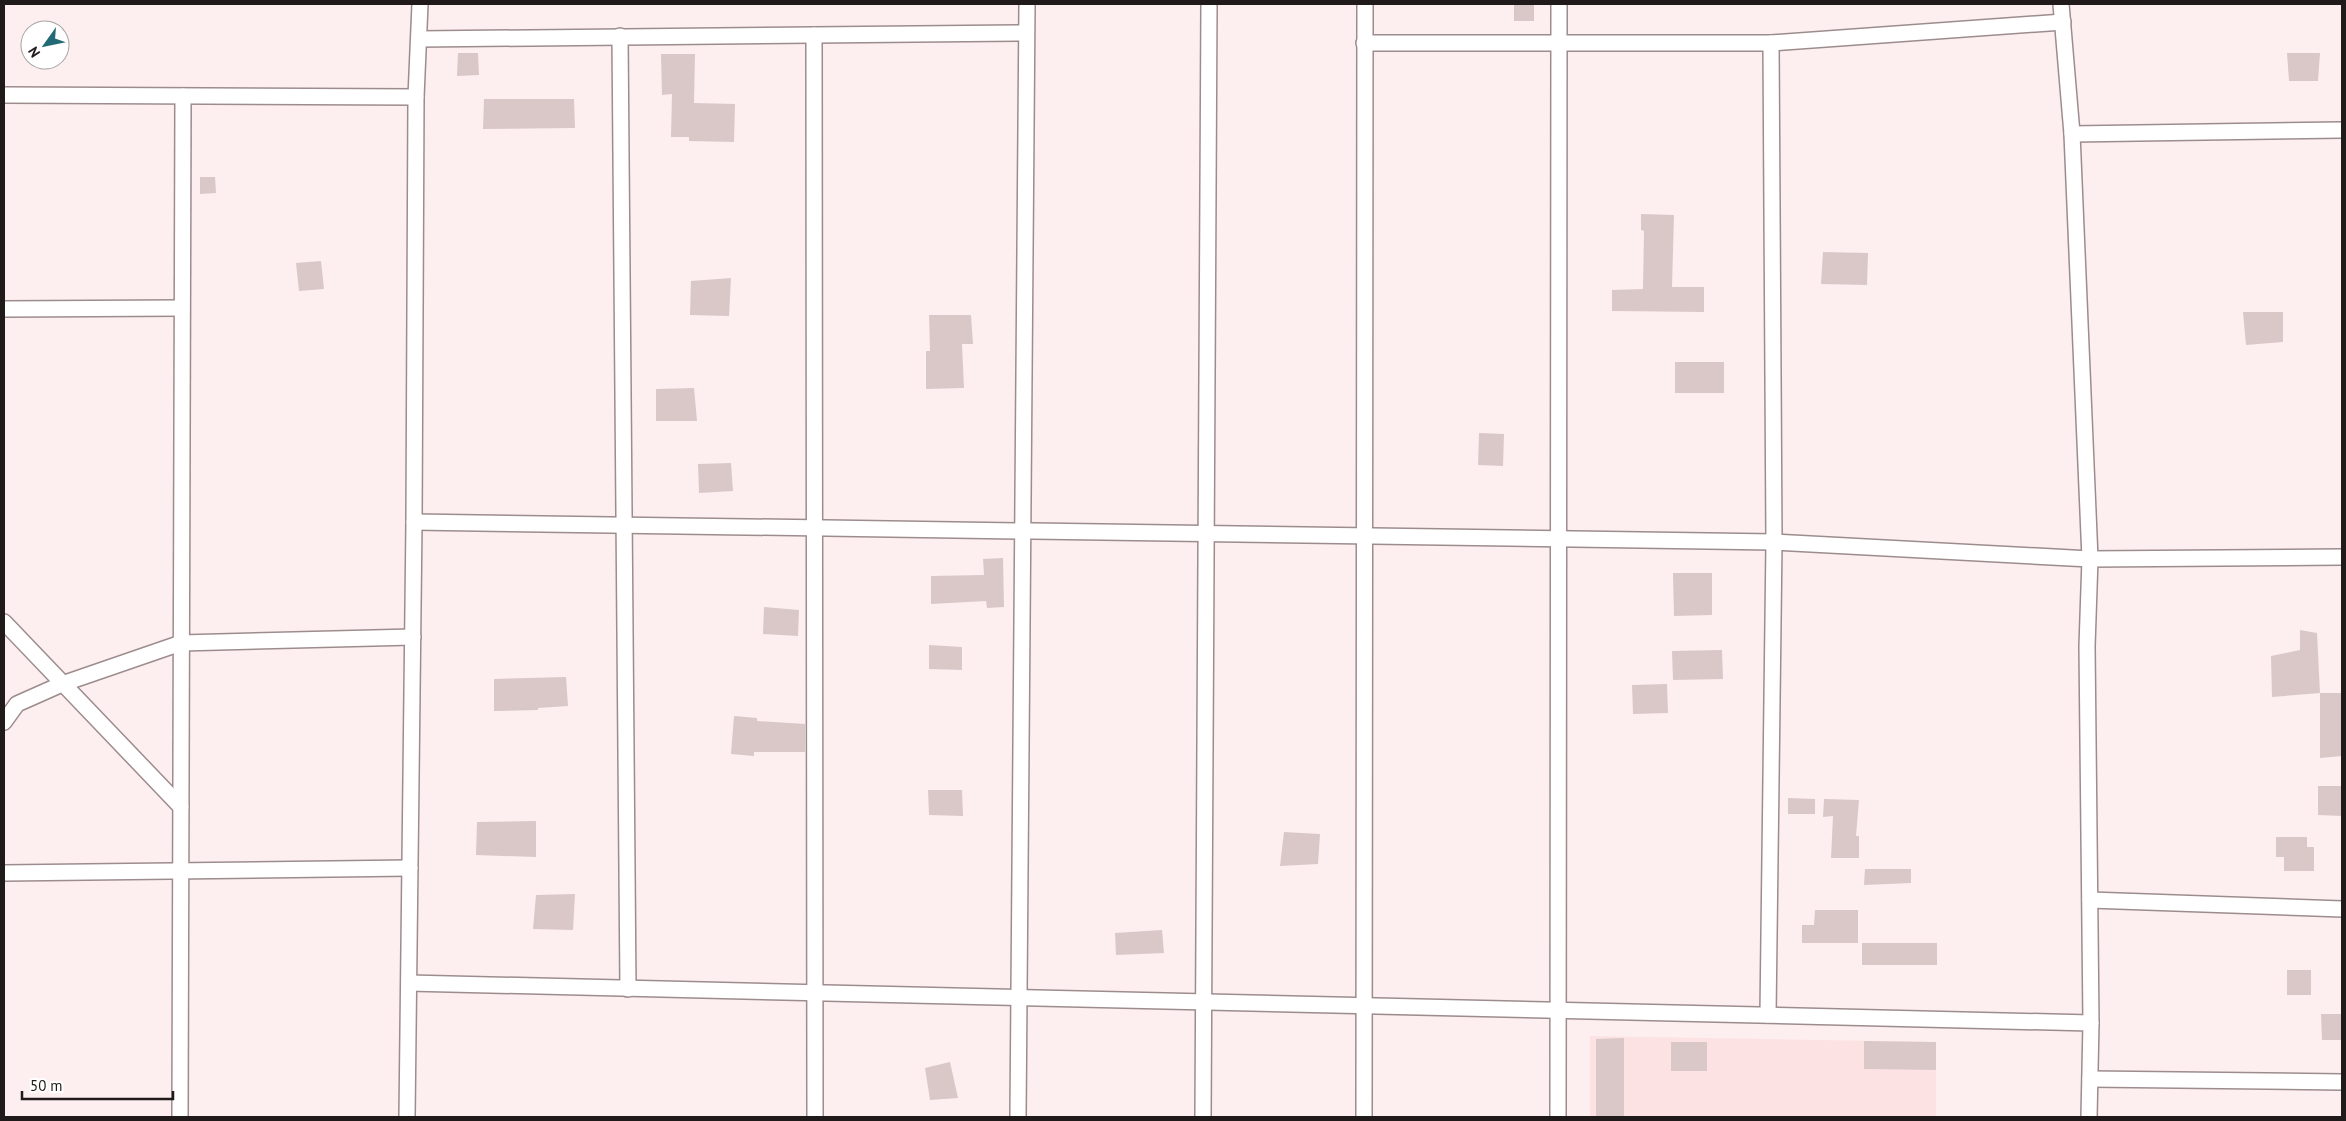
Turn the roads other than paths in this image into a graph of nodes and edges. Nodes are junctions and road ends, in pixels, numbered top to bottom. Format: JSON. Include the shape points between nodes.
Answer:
{"nodes":[{"id":1,"x":420,"y":4,"type":"edge"},
{"id":2,"x":1026,"y":4,"type":"edge"},
{"id":3,"x":1209,"y":4,"type":"edge"},
{"id":4,"x":1364,"y":4,"type":"edge"},
{"id":5,"x":1559,"y":4,"type":"edge"},
{"id":6,"x":2061,"y":4,"type":"edge"},
{"id":7,"x":2063,"y":22,"type":"junction"},
{"id":8,"x":1026,"y":33,"type":"junction"},
{"id":9,"x":814,"y":35,"type":"junction"},
{"id":10,"x":620,"y":36,"type":"junction"},
{"id":11,"x":420,"y":39,"type":"junction"},
{"id":12,"x":1771,"y":42,"type":"junction"},
{"id":13,"x":1364,"y":43,"type":"junction"},
{"id":14,"x":1559,"y":43,"type":"junction"},
{"id":15,"x":4,"y":95,"type":"edge"},
{"id":16,"x":183,"y":96,"type":"junction"},
{"id":17,"x":416,"y":97,"type":"junction"},
{"id":18,"x":2342,"y":130,"type":"edge"},
{"id":19,"x":2072,"y":134,"type":"junction"},
{"id":20,"x":182,"y":308,"type":"junction"},
{"id":21,"x":4,"y":309,"type":"edge"},
{"id":22,"x":414,"y":522,"type":"junction"},
{"id":23,"x":624,"y":525,"type":"junction"},
{"id":24,"x":815,"y":528,"type":"junction"},
{"id":25,"x":1022,"y":531,"type":"junction"},
{"id":26,"x":1206,"y":534,"type":"junction"},
{"id":27,"x":1364,"y":536,"type":"junction"},
{"id":28,"x":1558,"y":539,"type":"junction"},
{"id":29,"x":1774,"y":542,"type":"junction"},
{"id":30,"x":2342,"y":557,"type":"edge"},
{"id":31,"x":2090,"y":559,"type":"junction"},
{"id":32,"x":4,"y":622,"type":"edge"},
{"id":33,"x":413,"y":637,"type":"junction"},
{"id":34,"x":181,"y":643,"type":"junction"},
{"id":35,"x":62,"y":684,"type":"junction"},
{"id":36,"x":4,"y":722,"type":"edge"},
{"id":37,"x":180,"y":807,"type":"junction"},
{"id":38,"x":410,"y":868,"type":"junction"},
{"id":39,"x":180,"y":872,"type":"junction"},
{"id":40,"x":4,"y":873,"type":"edge"},
{"id":41,"x":2090,"y":900,"type":"junction"},
{"id":42,"x":2342,"y":909,"type":"edge"},
{"id":43,"x":408,"y":984,"type":"junction"},
{"id":44,"x":628,"y":989,"type":"junction"},
{"id":45,"x":815,"y":993,"type":"junction"},
{"id":46,"x":1019,"y":998,"type":"junction"},
{"id":47,"x":1203,"y":1002,"type":"junction"},
{"id":48,"x":1364,"y":1006,"type":"junction"},
{"id":49,"x":1558,"y":1010,"type":"junction"},
{"id":50,"x":1768,"y":1015,"type":"junction"},
{"id":51,"x":2091,"y":1023,"type":"junction"},
{"id":52,"x":2090,"y":1079,"type":"junction"},
{"id":53,"x":2342,"y":1082,"type":"edge"},
{"id":54,"x":180,"y":1117,"type":"edge"},
{"id":55,"x":407,"y":1117,"type":"edge"},
{"id":56,"x":815,"y":1117,"type":"edge"},
{"id":57,"x":1018,"y":1117,"type":"edge"},
{"id":58,"x":1203,"y":1117,"type":"edge"},
{"id":59,"x":1364,"y":1117,"type":"edge"},
{"id":60,"x":1558,"y":1117,"type":"edge"},
{"id":61,"x":2089,"y":1117,"type":"edge"}],
"edges":[{"from":1,"to":11,"type":"street"},
{"from":2,"to":8,"type":"street"},
{"from":3,"to":26,"type":"street"},
{"from":4,"to":13,"type":"street"},
{"from":5,"to":14,"type":"street"},
{"from":6,"to":7,"type":"street"},
{"from":7,"to":12,"type":"street"},
{"from":7,"to":19,"type":"street"},
{"from":8,"to":9,"type":"street"},
{"from":8,"to":25,"type":"street"},
{"from":9,"to":10,"type":"street"},
{"from":9,"to":24,"type":"street"},
{"from":10,"to":11,"type":"street"},
{"from":10,"to":23,"type":"street"},
{"from":11,"to":17,"type":"street"},
{"from":12,"to":14,"type":"street"},
{"from":12,"to":29,"type":"street"},
{"from":13,"to":14,"type":"street"},
{"from":13,"to":27,"type":"street"},
{"from":14,"to":28,"type":"street"},
{"from":15,"to":16,"type":"street"},
{"from":16,"to":17,"type":"street"},
{"from":16,"to":20,"type":"street"},
{"from":17,"to":22,"type":"street"},
{"from":18,"to":19,"type":"street"},
{"from":19,"to":31,"type":"street"},
{"from":20,"to":21,"type":"street"},
{"from":20,"to":34,"type":"street"},
{"from":22,"to":23,"type":"street"},
{"from":22,"to":33,"type":"street"},
{"from":23,"to":24,"type":"street"},
{"from":23,"to":44,"type":"street"},
{"from":24,"to":25,"type":"street"},
{"from":24,"to":45,"type":"street"},
{"from":25,"to":26,"type":"street"},
{"from":25,"to":46,"type":"street"},
{"from":26,"to":27,"type":"street"},
{"from":26,"to":47,"type":"street"},
{"from":27,"to":28,"type":"street"},
{"from":27,"to":48,"type":"street"},
{"from":28,"to":29,"type":"street"},
{"from":28,"to":49,"type":"street"},
{"from":29,"to":31,"type":"street"},
{"from":29,"to":50,"type":"street"},
{"from":30,"to":31,"type":"street"},
{"from":31,"to":41,"type":"street","via":[[2087,646]]},
{"from":32,"to":35,"type":"street"},
{"from":33,"to":34,"type":"street"},
{"from":33,"to":38,"type":"street"},
{"from":34,"to":35,"type":"street"},
{"from":34,"to":37,"type":"street"},
{"from":35,"to":36,"type":"street","via":[[18,704]]},
{"from":35,"to":37,"type":"street"},
{"from":37,"to":39,"type":"street"},
{"from":38,"to":39,"type":"street"},
{"from":38,"to":43,"type":"street"},
{"from":39,"to":40,"type":"street"},
{"from":39,"to":54,"type":"street"},
{"from":41,"to":42,"type":"street"},
{"from":41,"to":51,"type":"street"},
{"from":43,"to":44,"type":"street"},
{"from":43,"to":55,"type":"street"},
{"from":44,"to":45,"type":"street"},
{"from":45,"to":46,"type":"street"},
{"from":45,"to":56,"type":"street"},
{"from":46,"to":47,"type":"street"},
{"from":46,"to":57,"type":"street"},
{"from":47,"to":48,"type":"street"},
{"from":47,"to":58,"type":"street"},
{"from":48,"to":49,"type":"street"},
{"from":48,"to":59,"type":"street"},
{"from":49,"to":50,"type":"street"},
{"from":49,"to":60,"type":"street"},
{"from":50,"to":51,"type":"street"},
{"from":51,"to":52,"type":"street"},
{"from":52,"to":53,"type":"street"},
{"from":52,"to":61,"type":"street"}]}
